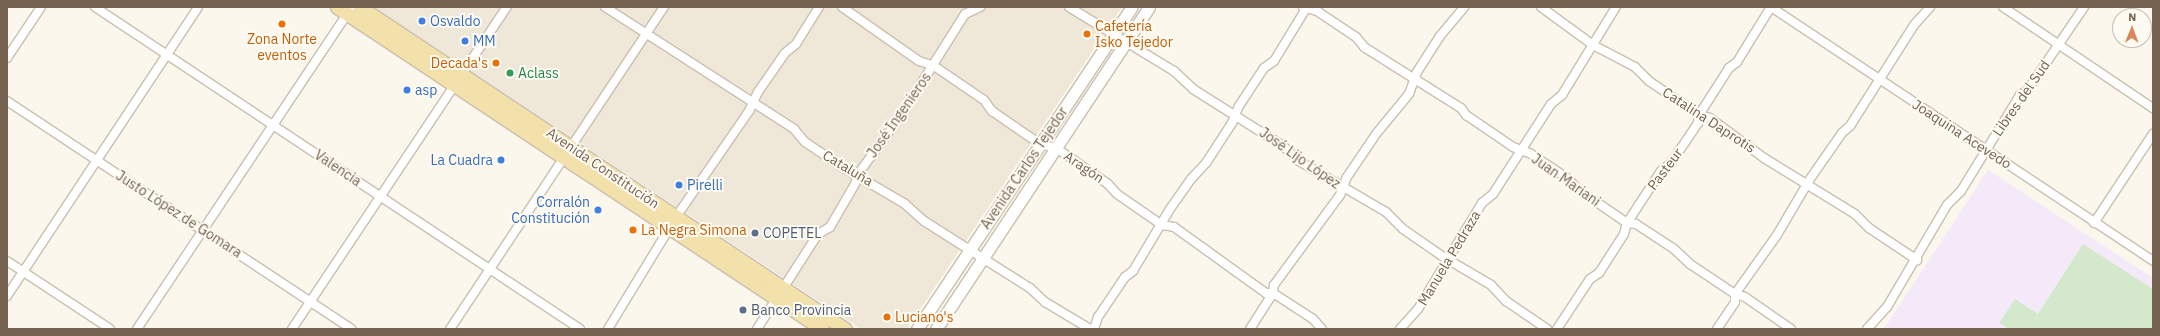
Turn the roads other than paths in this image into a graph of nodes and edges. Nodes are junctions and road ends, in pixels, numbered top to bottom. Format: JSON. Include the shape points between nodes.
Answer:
{"nodes":[{"id":1,"x":41,"y":7,"type":"edge"},
{"id":2,"x":95,"y":7,"type":"edge"},
{"id":3,"x":198,"y":7,"type":"edge"},
{"id":4,"x":360,"y":7,"type":"edge"},
{"id":5,"x":506,"y":7,"type":"edge"},
{"id":6,"x":605,"y":7,"type":"edge"},
{"id":7,"x":664,"y":7,"type":"edge"},
{"id":8,"x":819,"y":7,"type":"edge"},
{"id":9,"x":842,"y":7,"type":"edge"},
{"id":10,"x":980,"y":7,"type":"edge"},
{"id":11,"x":1070,"y":7,"type":"edge"},
{"id":12,"x":1132,"y":7,"type":"edge"},
{"id":13,"x":1148,"y":7,"type":"edge"},
{"id":14,"x":1464,"y":7,"type":"edge"},
{"id":15,"x":1541,"y":7,"type":"edge"},
{"id":16,"x":1616,"y":7,"type":"edge"},
{"id":17,"x":1771,"y":7,"type":"edge"},
{"id":18,"x":1930,"y":7,"type":"edge"},
{"id":19,"x":2003,"y":7,"type":"edge"},
{"id":20,"x":2084,"y":7,"type":"edge"},
{"id":21,"x":1305,"y":8,"type":"edge"},
{"id":22,"x":345,"y":9,"type":"edge"},
{"id":23,"x":646,"y":34,"type":"junction"},
{"id":24,"x":1112,"y":36,"type":"junction"},
{"id":25,"x":2059,"y":42,"type":"junction"},
{"id":26,"x":1125,"y":43,"type":"junction"},
{"id":27,"x":1593,"y":45,"type":"junction"},
{"id":28,"x":167,"y":55,"type":"junction"},
{"id":29,"x":7,"y":58,"type":"edge"},
{"id":30,"x":934,"y":66,"type":"junction"},
{"id":31,"x":1879,"y":79,"type":"junction"},
{"id":32,"x":458,"y":80,"type":"junction"},
{"id":33,"x":1415,"y":81,"type":"junction"},
{"id":34,"x":7,"y":100,"type":"edge"},
{"id":35,"x":753,"y":102,"type":"junction"},
{"id":36,"x":2153,"y":108,"type":"edge"},
{"id":37,"x":1699,"y":115,"type":"junction"},
{"id":38,"x":1234,"y":117,"type":"junction"},
{"id":39,"x":273,"y":125,"type":"junction"},
{"id":40,"x":2153,"y":134,"type":"edge"},
{"id":41,"x":1040,"y":144,"type":"junction"},
{"id":42,"x":1056,"y":148,"type":"junction"},
{"id":43,"x":1988,"y":150,"type":"junction"},
{"id":44,"x":1520,"y":151,"type":"junction"},
{"id":45,"x":567,"y":152,"type":"junction"},
{"id":46,"x":97,"y":160,"type":"junction"},
{"id":47,"x":858,"y":174,"type":"junction"},
{"id":48,"x":1808,"y":187,"type":"junction"},
{"id":49,"x":1342,"y":188,"type":"junction"},
{"id":50,"x":380,"y":196,"type":"junction"},
{"id":51,"x":673,"y":222,"type":"junction"},
{"id":52,"x":1627,"y":223,"type":"junction"},
{"id":53,"x":2094,"y":223,"type":"junction"},
{"id":54,"x":1162,"y":225,"type":"junction"},
{"id":55,"x":204,"y":229,"type":"junction"},
{"id":56,"x":969,"y":251,"type":"junction"},
{"id":57,"x":983,"y":258,"type":"junction"},
{"id":58,"x":1448,"y":259,"type":"junction"},
{"id":59,"x":7,"y":260,"type":"edge"},
{"id":60,"x":1917,"y":260,"type":"junction"},
{"id":61,"x":2153,"y":261,"type":"edge"},
{"id":62,"x":490,"y":269,"type":"junction"},
{"id":63,"x":23,"y":271,"type":"junction"},
{"id":64,"x":784,"y":288,"type":"junction"},
{"id":65,"x":1273,"y":293,"type":"junction"},
{"id":66,"x":1735,"y":294,"type":"junction"},
{"id":67,"x":7,"y":296,"type":"edge"},
{"id":68,"x":776,"y":299,"type":"junction"},
{"id":69,"x":310,"y":302,"type":"junction"},
{"id":70,"x":110,"y":329,"type":"edge"},
{"id":71,"x":137,"y":329,"type":"edge"},
{"id":72,"x":292,"y":329,"type":"edge"},
{"id":73,"x":351,"y":329,"type":"edge"},
{"id":74,"x":450,"y":329,"type":"edge"},
{"id":75,"x":580,"y":329,"type":"edge"},
{"id":76,"x":608,"y":329,"type":"edge"},
{"id":77,"x":757,"y":329,"type":"edge"},
{"id":78,"x":822,"y":329,"type":"edge"},
{"id":79,"x":845,"y":329,"type":"edge"},
{"id":80,"x":917,"y":329,"type":"edge"},
{"id":81,"x":936,"y":329,"type":"edge"},
{"id":82,"x":1090,"y":329,"type":"edge"},
{"id":83,"x":1094,"y":329,"type":"edge"},
{"id":84,"x":1250,"y":329,"type":"edge"},
{"id":85,"x":1322,"y":329,"type":"edge"},
{"id":86,"x":1400,"y":329,"type":"edge"},
{"id":87,"x":1547,"y":329,"type":"edge"},
{"id":88,"x":1557,"y":329,"type":"edge"},
{"id":89,"x":1717,"y":329,"type":"edge"},
{"id":90,"x":1791,"y":329,"type":"edge"},
{"id":91,"x":1867,"y":329,"type":"edge"}],
"edges":[{"from":1,"to":29,"type":"street"},
{"from":2,"to":28,"type":"street","name":"Valencia"},
{"from":3,"to":28,"type":"street"},
{"from":4,"to":32,"type":"main road","name":"Avenida Constitución"},
{"from":5,"to":32,"type":"street"},
{"from":6,"to":23,"type":"street","name":"Cataluña"},
{"from":7,"to":23,"type":"street"},
{"from":8,"to":35,"type":"street","via":[[796,44],[785,53],[762,85]]},
{"from":9,"to":30,"type":"street","name":"Aragón","via":[[919,61]]},
{"from":10,"to":30,"type":"street","name":"José Ingenieros","via":[[965,14],[935,58]]},
{"from":11,"to":24,"type":"street","name":"José Lijo López"},
{"from":12,"to":24,"type":"main road","name":"Avenida Carlos Tejedor"},
{"from":13,"to":26,"type":"main road","name":"Avenida Carlos Tejedor"},
{"from":14,"to":33,"type":"street","via":[[1440,36],[1417,72]]},
{"from":15,"to":27,"type":"street","name":"Catalina Daprotis"},
{"from":16,"to":27,"type":"street","name":"Manuela Pedraza"},
{"from":17,"to":31,"type":"street","name":"Joaquina Acevedo"},
{"from":17,"to":37,"type":"street","name":"Pasteur","via":[[1737,62],[1730,68]]},
{"from":18,"to":31,"type":"street","via":[[1914,24]]},
{"from":19,"to":25,"type":"street"},
{"from":20,"to":25,"type":"street","name":"Libres del Sud"},
{"from":21,"to":33,"type":"street","name":"Juan Mariani","via":[[1317,11]]},
{"from":21,"to":38,"type":"street","via":[[1274,61],[1264,68]]},
{"from":22,"to":32,"type":"main road","name":"Avenida Constitución"},
{"from":22,"to":39,"type":"street"},
{"from":23,"to":35,"type":"street","name":"Cataluña"},
{"from":23,"to":45,"type":"street"},
{"from":24,"to":26,"type":"street","name":"José Lijo López"},
{"from":24,"to":41,"type":"main road","name":"Avenida Carlos Tejedor"},
{"from":25,"to":36,"type":"street"},
{"from":25,"to":43,"type":"street","name":"Libres del Sud","via":[[2027,91],[2020,95],[1992,138]]},
{"from":26,"to":38,"type":"street","name":"José Lijo López","via":[[1136,46],[1174,71]]},
{"from":26,"to":42,"type":"main road","name":"Avenida Carlos Tejedor"},
{"from":27,"to":37,"type":"street","name":"Catalina Daprotis","via":[[1635,67],[1649,81]]},
{"from":27,"to":44,"type":"street","name":"Manuela Pedraza","via":[[1562,95],[1551,104]]},
{"from":28,"to":39,"type":"street","name":"Valencia"},
{"from":28,"to":46,"type":"street"},
{"from":30,"to":41,"type":"street","name":"Aragón"},
{"from":30,"to":47,"type":"street","name":"José Ingenieros"},
{"from":31,"to":43,"type":"street","name":"Joaquina Acevedo"},
{"from":31,"to":48,"type":"street"},
{"from":32,"to":45,"type":"main road","name":"Avenida Constitución"},
{"from":32,"to":50,"type":"street"},
{"from":33,"to":44,"type":"street","name":"Juan Mariani","via":[[1424,83],[1462,108],[1466,115]]},
{"from":33,"to":49,"type":"street","via":[[1409,94],[1376,134]]},
{"from":34,"to":46,"type":"street","name":"Justo López de Gomara"},
{"from":35,"to":47,"type":"street","name":"Cataluña","via":[[794,129],[805,142]]},
{"from":35,"to":51,"type":"street","via":[[724,151],[716,158]]},
{"from":37,"to":48,"type":"street","name":"Catalina Daprotis","via":[[1710,118]]},
{"from":37,"to":52,"type":"street","name":"Pasteur","via":[[1694,128]]},
{"from":38,"to":49,"type":"street","name":"José Lijo López","via":[[1258,129]]},
{"from":38,"to":54,"type":"street","via":[[1206,163],[1192,178]]},
{"from":39,"to":50,"type":"street","name":"Valencia"},
{"from":39,"to":55,"type":"street"},
{"from":40,"to":53,"type":"street"},
{"from":41,"to":42,"type":"street","name":"Aragón"},
{"from":41,"to":56,"type":"main road","name":"Avenida Carlos Tejedor"},
{"from":42,"to":54,"type":"street","name":"Aragón"},
{"from":42,"to":57,"type":"main road","name":"Avenida Carlos Tejedor"},
{"from":43,"to":53,"type":"street","name":"Joaquina Acevedo"},
{"from":43,"to":60,"type":"street","name":"Libres del Sud","via":[[1961,191],[1947,205],[1920,250]]},
{"from":44,"to":52,"type":"street","name":"Juan Mariani","via":[[1531,154],[1549,166]]},
{"from":44,"to":58,"type":"street","name":"Manuela Pedraza","via":[[1493,194],[1482,203]]},
{"from":45,"to":51,"type":"main road","name":"Avenida Constitución"},
{"from":45,"to":62,"type":"street"},
{"from":46,"to":55,"type":"street","name":"Justo López de Gomara"},
{"from":46,"to":63,"type":"street"},
{"from":47,"to":56,"type":"street","name":"Cataluña"},
{"from":47,"to":64,"type":"street","name":"José Ingenieros","via":[[856,184],[830,227],[818,234]]},
{"from":48,"to":60,"type":"street","name":"Catalina Daprotis","via":[[1855,214],[1869,228]]},
{"from":48,"to":66,"type":"street"},
{"from":49,"to":58,"type":"street","name":"José Lijo López","via":[[1354,192],[1386,212],[1403,229]]},
{"from":49,"to":65,"type":"street","via":[[1274,285]]},
{"from":50,"to":62,"type":"street","name":"Valencia"},
{"from":50,"to":69,"type":"street"},
{"from":51,"to":64,"type":"main road","name":"Avenida Constitución"},
{"from":51,"to":68,"type":"main road","name":"Avenida Constitución"},
{"from":51,"to":76,"type":"street"},
{"from":52,"to":66,"type":"street","name":"Juan Mariani","via":[[1636,224],[1662,240],[1690,264]]},
{"from":52,"to":88,"type":"street","name":"Pasteur","via":[[1624,234],[1599,273],[1590,279]]},
{"from":53,"to":61,"type":"street","name":"Joaquina Acevedo"},
{"from":54,"to":65,"type":"street","name":"Aragón","via":[[1174,227],[1266,293]]},
{"from":54,"to":83,"type":"street","via":[[1133,271],[1125,277],[1098,317]]},
{"from":55,"to":69,"type":"street","name":"Justo López de Gomara"},
{"from":55,"to":71,"type":"street"},
{"from":56,"to":57,"type":"street","name":"Cataluña"},
{"from":56,"to":80,"type":"main road","name":"Avenida Carlos Tejedor"},
{"from":57,"to":81,"type":"main road","name":"Avenida Carlos Tejedor"},
{"from":57,"to":82,"type":"street","name":"Cataluña","via":[[1030,288],[1044,302]]},
{"from":58,"to":86,"type":"street","name":"Manuela Pedraza","via":[[1418,309]]},
{"from":58,"to":87,"type":"street","name":"José Lijo López","via":[[1491,285],[1506,301]]},
{"from":59,"to":63,"type":"street"},
{"from":60,"to":91,"type":"street","name":"Libres del Sud","via":[[1887,307]]},
{"from":62,"to":74,"type":"street"},
{"from":62,"to":75,"type":"street","name":"Valencia"},
{"from":63,"to":67,"type":"street"},
{"from":63,"to":70,"type":"street"},
{"from":64,"to":68,"type":"street","name":"José Ingenieros"},
{"from":64,"to":79,"type":"main road","name":"Avenida Constitución"},
{"from":65,"to":84,"type":"street"},
{"from":65,"to":85,"type":"street","name":"Aragón","via":[[1313,319]]},
{"from":66,"to":89,"type":"street","via":[[1735,302]]},
{"from":66,"to":90,"type":"street","name":"Juan Mariani","via":[[1745,297]]},
{"from":68,"to":77,"type":"street","name":"José Ingenieros"},
{"from":68,"to":78,"type":"main road","name":"Avenida Constitución"},
{"from":69,"to":72,"type":"street"},
{"from":69,"to":73,"type":"street","name":"Justo López de Gomara"}]}
